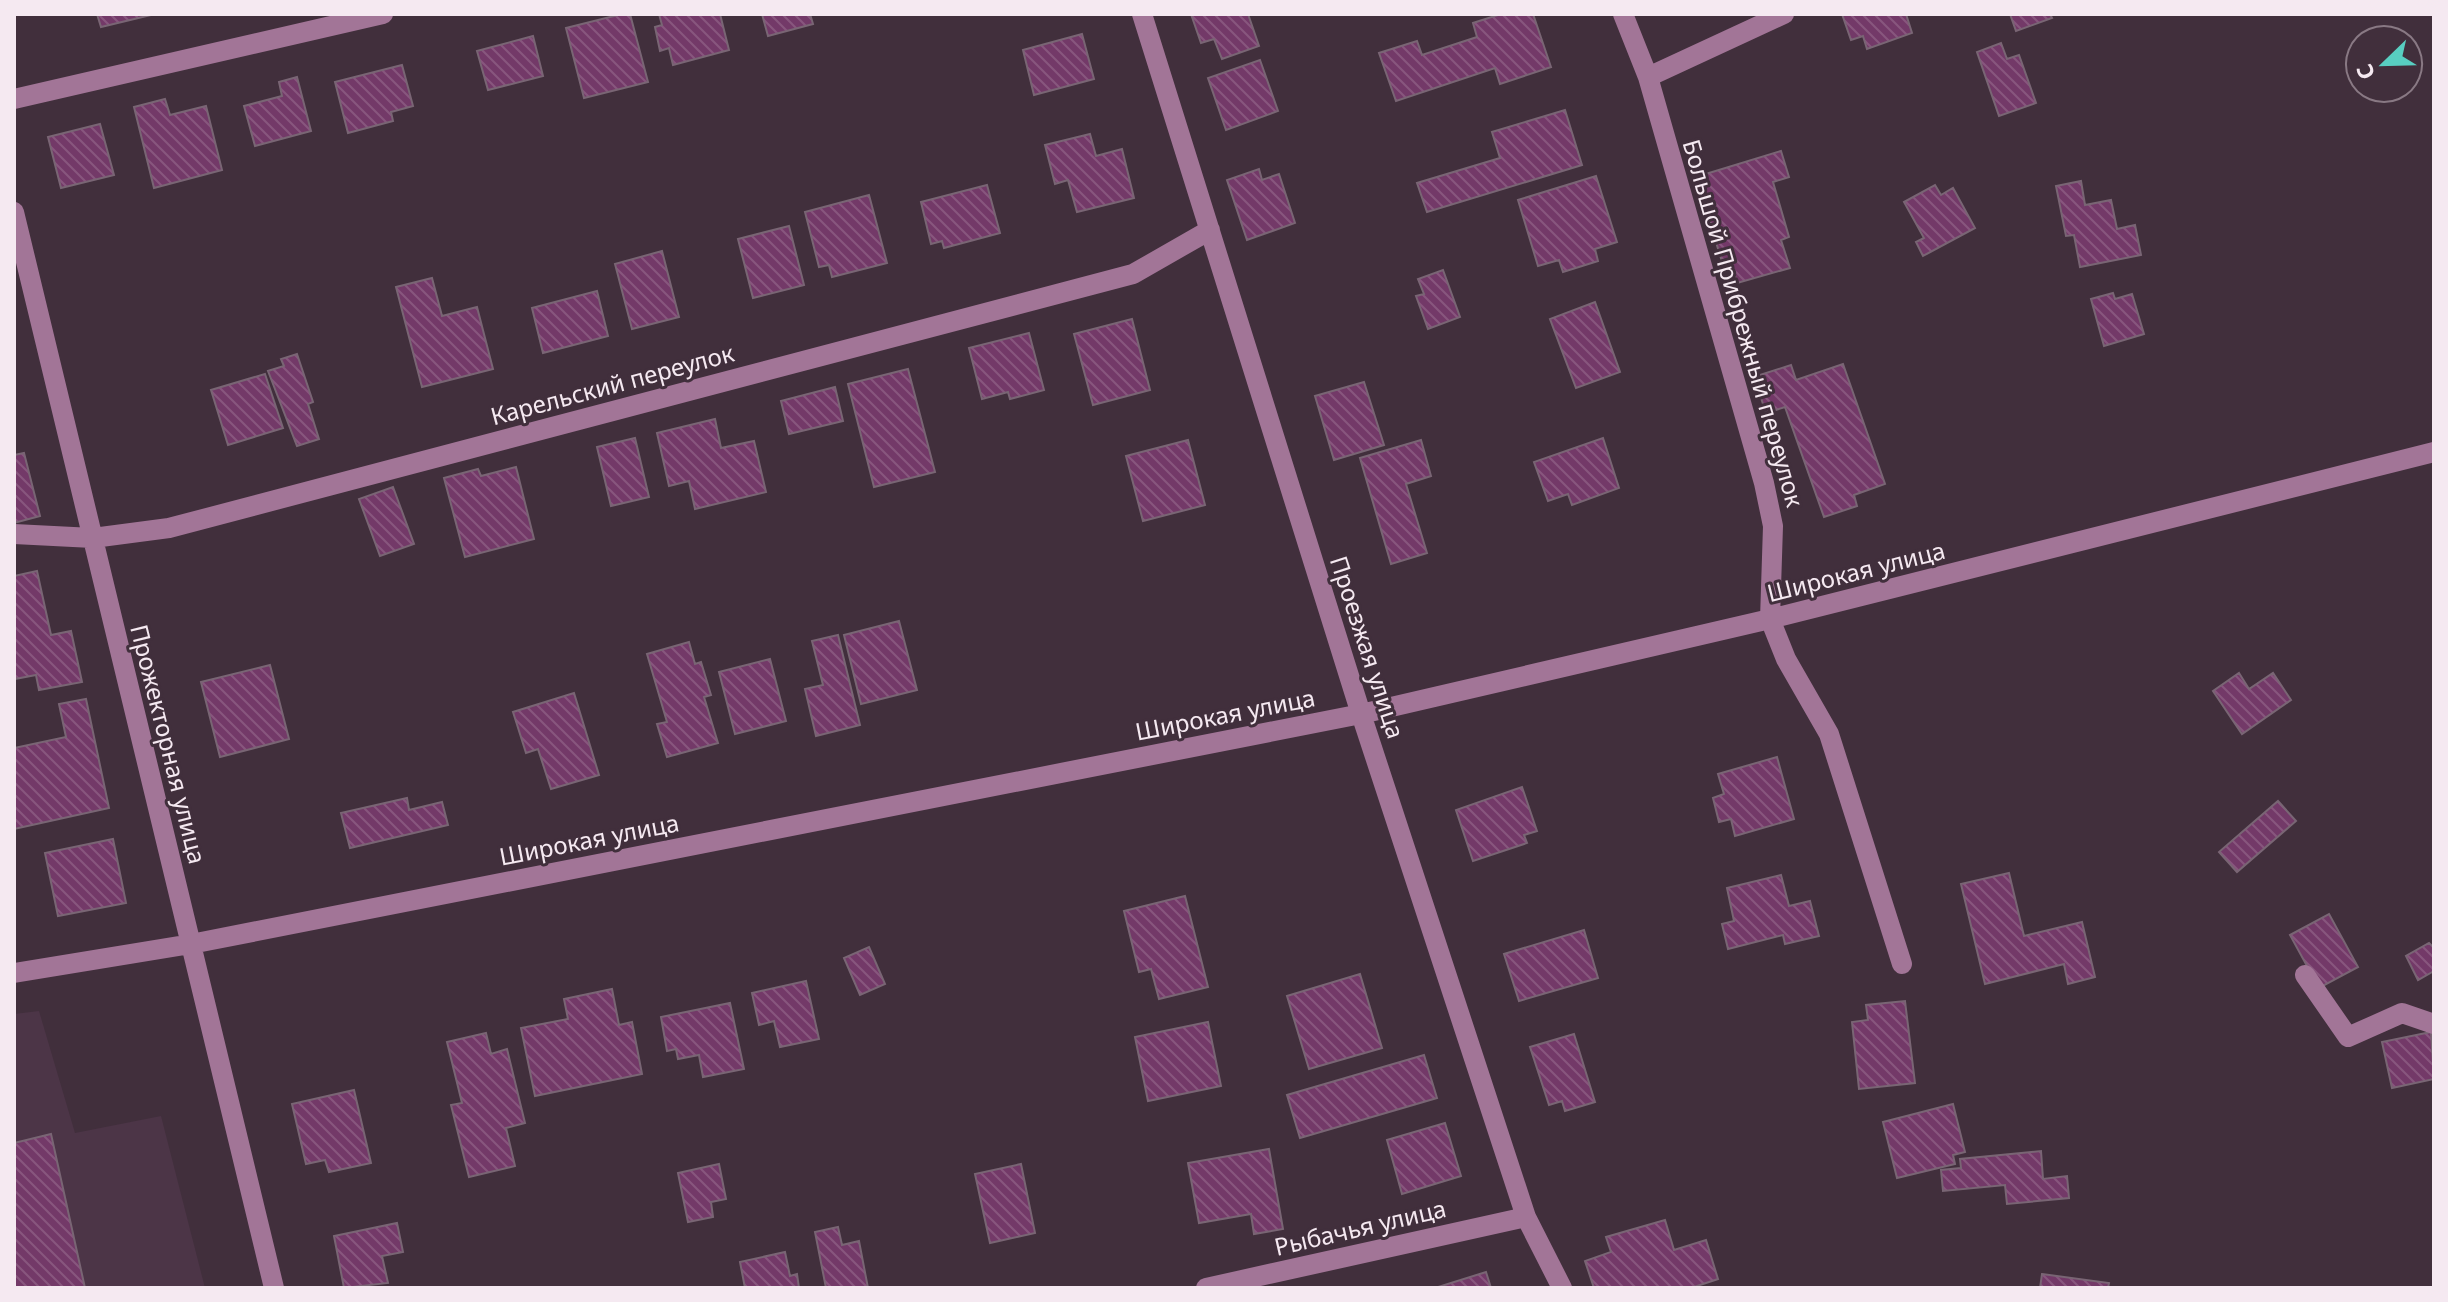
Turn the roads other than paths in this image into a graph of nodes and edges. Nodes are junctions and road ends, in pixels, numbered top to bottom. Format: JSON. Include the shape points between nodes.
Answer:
{"nodes":[{"id":1,"x":383,"y":14,"type":"edge"},
{"id":2,"x":1142,"y":14,"type":"edge"},
{"id":3,"x":1623,"y":14,"type":"edge"},
{"id":4,"x":1784,"y":14,"type":"edge"},
{"id":5,"x":1648,"y":77,"type":"junction"},
{"id":6,"x":14,"y":99,"type":"edge"},
{"id":7,"x":14,"y":212,"type":"edge"},
{"id":8,"x":1210,"y":230,"type":"junction"},
{"id":9,"x":2434,"y":452,"type":"edge"},
{"id":10,"x":14,"y":534,"type":"edge"},
{"id":11,"x":93,"y":538,"type":"junction"},
{"id":12,"x":1770,"y":619,"type":"junction"},
{"id":13,"x":1361,"y":714,"type":"junction"},
{"id":14,"x":191,"y":944,"type":"junction"},
{"id":15,"x":1902,"y":964,"type":"dead end"},
{"id":16,"x":14,"y":973,"type":"edge"},
{"id":17,"x":2305,"y":975,"type":"dead end"},
{"id":18,"x":2434,"y":1024,"type":"edge"},
{"id":19,"x":1526,"y":1217,"type":"junction"},
{"id":20,"x":274,"y":1288,"type":"edge"},
{"id":21,"x":1206,"y":1288,"type":"edge"},
{"id":22,"x":1562,"y":1288,"type":"edge"}],
"edges":[{"from":1,"to":6,"type":"street"},
{"from":2,"to":8,"type":"street","name":"Проезжая улица"},
{"from":3,"to":5,"type":"street","name":"Большой Прибрежный переулок"},
{"from":4,"to":5,"type":"street"},
{"from":5,"to":12,"type":"street","name":"Большой Прибрежный переулок","via":[[1764,483],[1773,526]]},
{"from":7,"to":11,"type":"street","name":"Прожекторная улица"},
{"from":8,"to":11,"type":"street","name":"Карельский переулок","via":[[1133,274],[169,528]]},
{"from":8,"to":13,"type":"street","name":"Проезжая улица"},
{"from":9,"to":12,"type":"street","name":"Широкая улица"},
{"from":10,"to":11,"type":"street","name":"Карельский переулок"},
{"from":11,"to":14,"type":"street","name":"Прожекторная улица"},
{"from":12,"to":13,"type":"street","name":"Широкая улица"},
{"from":12,"to":15,"type":"street","name":"Большой Прибрежный переулок","via":[[1786,659],[1829,734]]},
{"from":13,"to":14,"type":"street","name":"Широкая улица"},
{"from":13,"to":19,"type":"street","name":"Проезжая улица"},
{"from":14,"to":16,"type":"street","name":"Широкая улица"},
{"from":14,"to":20,"type":"street","name":"Прожекторная улица"},
{"from":17,"to":18,"type":"street","via":[[2348,1037],[2402,1013]]},
{"from":19,"to":21,"type":"street","name":"Рыбачья улица"},
{"from":19,"to":22,"type":"street","name":"Проезжая улица"}]}
